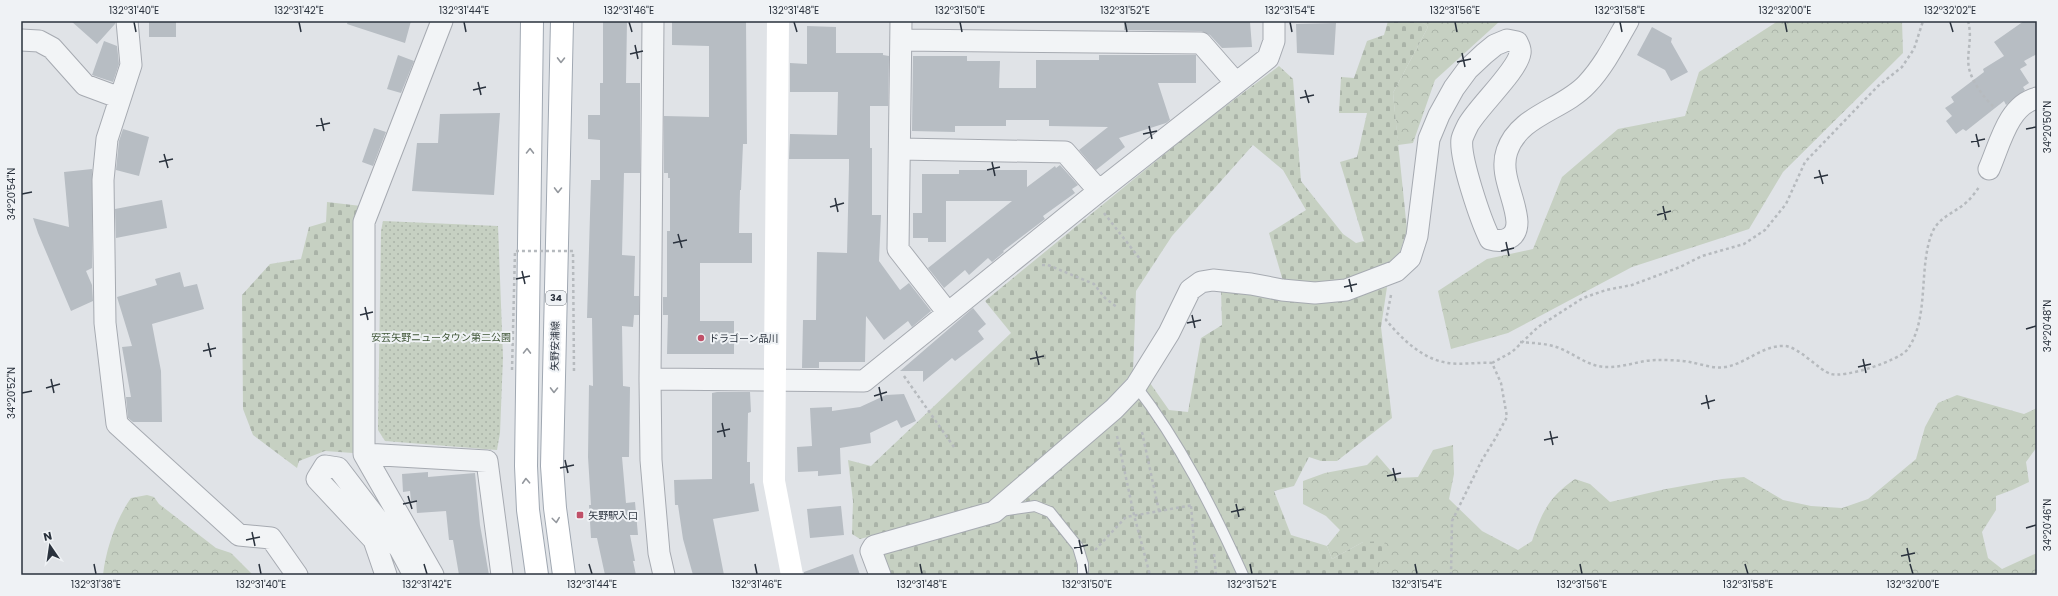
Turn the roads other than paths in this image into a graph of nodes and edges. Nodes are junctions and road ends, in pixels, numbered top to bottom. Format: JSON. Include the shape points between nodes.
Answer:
{"nodes":[{"id":1,"x":127,"y":21,"type":"edge"},
{"id":2,"x":442,"y":21,"type":"edge"},
{"id":3,"x":532,"y":21,"type":"edge"},
{"id":4,"x":562,"y":21,"type":"edge"},
{"id":5,"x":653,"y":21,"type":"edge"},
{"id":6,"x":778,"y":21,"type":"edge"},
{"id":7,"x":1274,"y":21,"type":"edge"},
{"id":8,"x":1628,"y":21,"type":"edge"},
{"id":9,"x":901,"y":30,"type":"edge"},
{"id":10,"x":21,"y":40,"type":"edge"},
{"id":11,"x":1236,"y":83,"type":"junction"},
{"id":12,"x":120,"y":98,"type":"junction"},
{"id":13,"x":2037,"y":98,"type":"edge"},
{"id":14,"x":900,"y":149,"type":"junction"},
{"id":15,"x":1989,"y":168,"type":"road end"},
{"id":16,"x":1095,"y":194,"type":"junction"},
{"id":17,"x":948,"y":313,"type":"junction"},
{"id":18,"x":650,"y":379,"type":"junction"},
{"id":19,"x":775,"y":380,"type":"junction"},
{"id":20,"x":1136,"y":386,"type":"junction"},
{"id":21,"x":364,"y":454,"type":"junction"},
{"id":22,"x":994,"y":512,"type":"junction"},
{"id":23,"x":297,"y":575,"type":"edge"},
{"id":24,"x":386,"y":575,"type":"edge"},
{"id":25,"x":414,"y":575,"type":"edge"},
{"id":26,"x":433,"y":575,"type":"edge"},
{"id":27,"x":502,"y":575,"type":"edge"},
{"id":28,"x":537,"y":575,"type":"edge"},
{"id":29,"x":564,"y":575,"type":"edge"},
{"id":30,"x":664,"y":575,"type":"edge"},
{"id":31,"x":792,"y":575,"type":"edge"},
{"id":32,"x":880,"y":575,"type":"edge"},
{"id":33,"x":1083,"y":575,"type":"edge"},
{"id":34,"x":1243,"y":575,"type":"edge"}],
"edges":[{"from":1,"to":12,"type":"street","via":[[131,66]]},
{"from":2,"to":21,"type":"street","via":[[364,222]]},
{"from":28,"to":3,"type":"main road","one_way":true,"via":[[528,510],[526,466]]},
{"from":4,"to":29,"type":"main road","name":"矢野安浦線","number":"34","one_way":true,"via":[[552,466]]},
{"from":5,"to":18,"type":"street"},
{"from":6,"to":19,"type":"main road"},
{"from":7,"to":11,"type":"street","via":[[1274,40],[1268,58]]},
{"from":8,"to":20,"type":"street","via":[[1587,84],[1568,101],[1533,119],[1514,138],[1507,150],[1505,160],[1517,223],[1514,233],[1508,240],[1499,242],[1490,239],[1483,226],[1465,163],[1462,139],[1469,124],[1520,55],[1517,42],[1507,40],[1495,45],[1468,69],[1439,115],[1429,139],[1418,236],[1410,258],[1396,271],[1346,290],[1315,293],[1213,280],[1201,282],[1190,290]]},
{"from":9,"to":11,"type":"street","via":[[1201,43]]},
{"from":9,"to":14,"type":"street"},
{"from":10,"to":12,"type":"street","via":[[39,41],[52,48],[85,85]]},
{"from":11,"to":16,"type":"street"},
{"from":12,"to":23,"type":"street","via":[[107,139],[103,180],[105,323],[117,424],[240,535],[271,538]]},
{"from":13,"to":15,"type":"street","via":[[2026,100],[2013,114]]},
{"from":14,"to":16,"type":"street","via":[[1065,152]]},
{"from":14,"to":17,"type":"street","via":[[898,249]]},
{"from":16,"to":17,"type":"street"},
{"from":17,"to":19,"type":"street","via":[[864,381]]},
{"from":18,"to":19,"type":"street"},
{"from":18,"to":30,"type":"street","via":[[651,460],[659,553]]},
{"from":19,"to":31,"type":"main road","via":[[774,481]]},
{"from":20,"to":22,"type":"street","via":[[1114,409]]},
{"from":20,"to":34,"type":"lane","via":[[1153,408],[1208,503]]},
{"from":21,"to":26,"type":"street"},
{"from":21,"to":27,"type":"street","via":[[487,461]]},
{"from":22,"to":32,"type":"street","via":[[874,546],[871,551]]},
{"from":22,"to":33,"type":"lane","via":[[1035,506],[1050,512],[1078,547]]},
{"from":24,"to":25,"type":"street","via":[[374,540],[317,479],[325,466],[338,468],[400,550]]}]}
